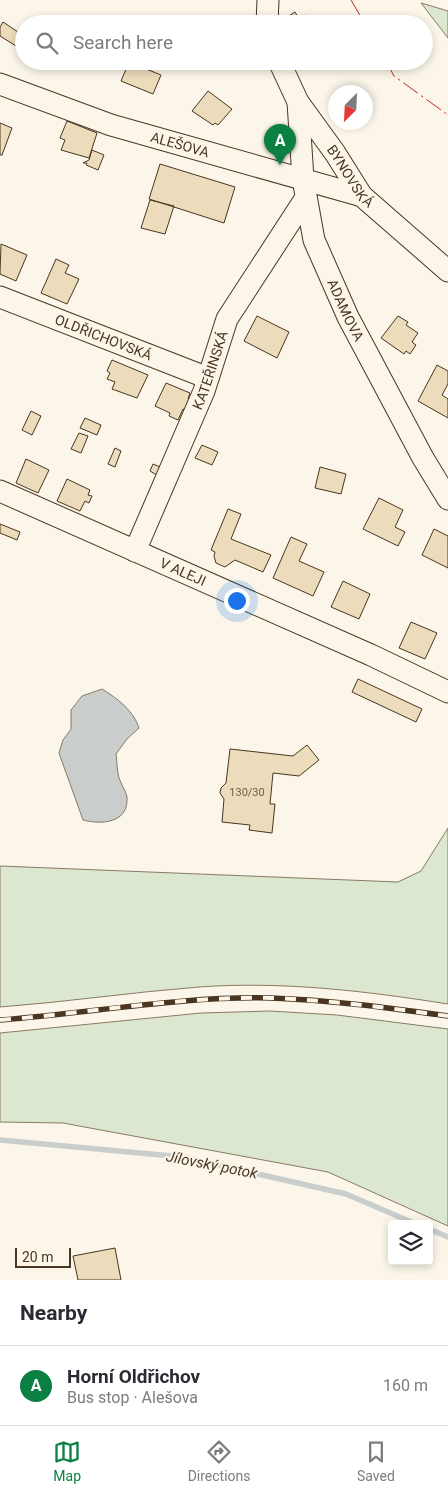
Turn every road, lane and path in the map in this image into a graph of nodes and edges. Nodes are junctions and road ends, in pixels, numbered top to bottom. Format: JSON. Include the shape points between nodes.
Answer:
{"nodes":[{"id":1,"x":283,"y":70,"type":"edge"},
{"id":2,"x":0,"y":84,"type":"edge"},
{"id":3,"x":298,"y":102,"type":"junction"},
{"id":4,"x":304,"y":189,"type":"junction"},
{"id":5,"x":362,"y":196,"type":"junction"},
{"id":6,"x":448,"y":271,"type":"edge"},
{"id":7,"x":0,"y":297,"type":"edge"},
{"id":8,"x":208,"y":378,"type":"junction"},
{"id":9,"x":0,"y":491,"type":"edge"},
{"id":10,"x":448,"y":499,"type":"edge"},
{"id":11,"x":135,"y":551,"type":"junction"},
{"id":12,"x":448,"y":692,"type":"edge"}],
"edges":[{"from":1,"to":3,"type":"street","name":"BYNOVSKÁ"},
{"from":2,"to":4,"type":"street","name":"ALEŠOVA","via":[[111,126]]},
{"from":3,"to":4,"type":"street","name":"ADAMOVA"},
{"from":3,"to":5,"type":"street","name":"BYNOVSKÁ"},
{"from":4,"to":5,"type":"street","name":"ALEŠOVA"},
{"from":4,"to":8,"type":"street","name":"KATEŘINSKÁ","via":[[227,319]]},
{"from":4,"to":10,"type":"street","name":"ADAMOVA","via":[[314,240],[348,317]]},
{"from":5,"to":6,"type":"street","name":"BYNOVSKÁ"},
{"from":7,"to":8,"type":"street","name":"OLDŘICHOVSKÁ"},
{"from":8,"to":11,"type":"street","name":"KATEŘINSKÁ"},
{"from":9,"to":11,"type":"street","name":"V ALEJI"},
{"from":11,"to":12,"type":"street","name":"V ALEJI"}]}
